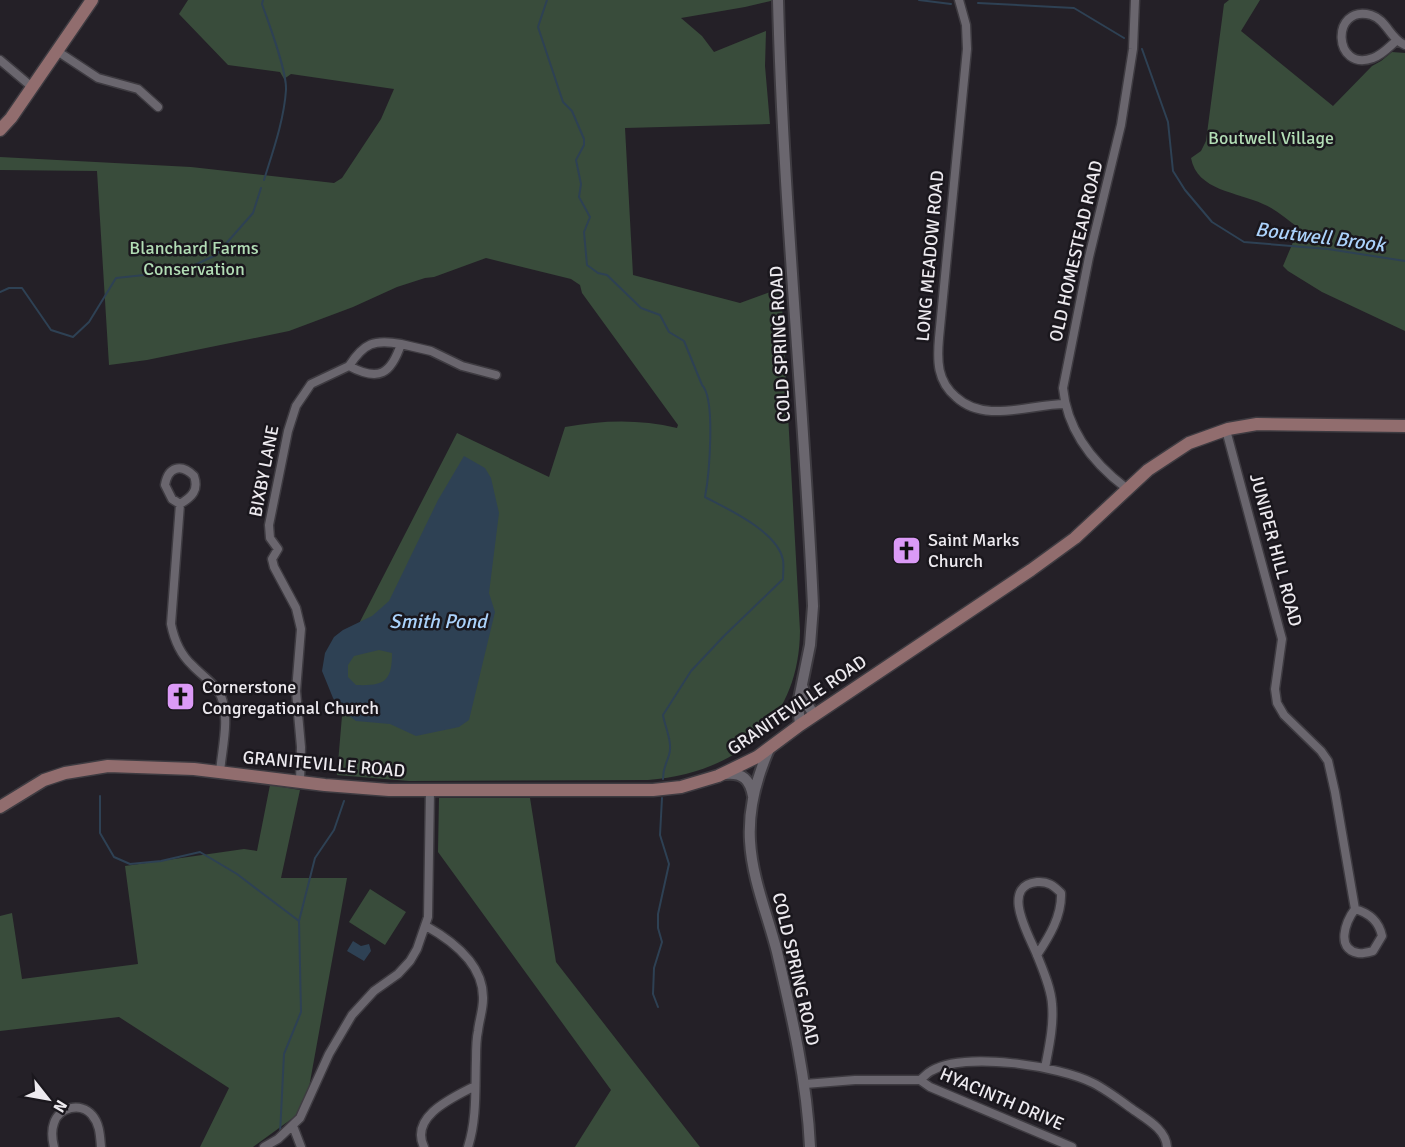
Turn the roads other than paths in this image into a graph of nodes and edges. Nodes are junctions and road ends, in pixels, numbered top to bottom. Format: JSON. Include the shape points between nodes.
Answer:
{"nodes":[{"id":1,"x":92,"y":0,"type":"edge"},
{"id":2,"x":778,"y":0,"type":"edge"},
{"id":3,"x":959,"y":0,"type":"edge"},
{"id":4,"x":1135,"y":0,"type":"edge"},
{"id":5,"x":1395,"y":41,"type":"junction"},
{"id":6,"x":1405,"y":45,"type":"edge"},
{"id":7,"x":57,"y":51,"type":"junction"},
{"id":8,"x":0,"y":60,"type":"edge"},
{"id":9,"x":32,"y":87,"type":"junction"},
{"id":10,"x":158,"y":107,"type":"dead end"},
{"id":11,"x":0,"y":130,"type":"edge"},
{"id":12,"x":400,"y":344,"type":"junction"},
{"id":13,"x":350,"y":366,"type":"junction"},
{"id":14,"x":496,"y":375,"type":"dead end"},
{"id":15,"x":1065,"y":404,"type":"junction"},
{"id":16,"x":1405,"y":426,"type":"edge"},
{"id":17,"x":1226,"y":430,"type":"junction"},
{"id":18,"x":1126,"y":488,"type":"junction"},
{"id":19,"x":180,"y":504,"type":"junction"},
{"id":20,"x":803,"y":685,"type":"junction"},
{"id":21,"x":813,"y":715,"type":"junction"},
{"id":22,"x":800,"y":724,"type":"junction"},
{"id":23,"x":770,"y":747,"type":"junction"},
{"id":24,"x":220,"y":772,"type":"junction"},
{"id":25,"x":725,"y":774,"type":"junction"},
{"id":26,"x":300,"y":782,"type":"junction"},
{"id":27,"x":430,"y":790,"type":"junction"},
{"id":28,"x":753,"y":799,"type":"junction"},
{"id":29,"x":0,"y":807,"type":"edge"},
{"id":30,"x":1355,"y":909,"type":"junction"},
{"id":31,"x":426,"y":926,"type":"junction"},
{"id":32,"x":1037,"y":955,"type":"junction"},
{"id":33,"x":1045,"y":1068,"type":"junction"},
{"id":34,"x":920,"y":1080,"type":"junction"},
{"id":35,"x":805,"y":1084,"type":"junction"},
{"id":36,"x":475,"y":1086,"type":"junction"},
{"id":37,"x":293,"y":1126,"type":"junction"},
{"id":38,"x":54,"y":1147,"type":"edge"},
{"id":39,"x":101,"y":1147,"type":"edge"},
{"id":40,"x":264,"y":1147,"type":"edge"},
{"id":41,"x":301,"y":1147,"type":"edge"},
{"id":42,"x":424,"y":1147,"type":"edge"},
{"id":43,"x":468,"y":1147,"type":"edge"},
{"id":44,"x":810,"y":1147,"type":"edge"},
{"id":45,"x":1072,"y":1147,"type":"edge"},
{"id":46,"x":1167,"y":1147,"type":"edge"}],
"edges":[{"from":1,"to":7,"type":"main road"},
{"from":2,"to":20,"type":"street","name":"COLD SPRING ROAD","via":[[813,606]]},
{"from":3,"to":15,"type":"street","name":"LONG MEADOW ROAD","via":[[967,49],[938,368],[947,388],[958,399],[980,410]]},
{"from":4,"to":15,"type":"street","name":"OLD HOMESTEAD ROAD","via":[[1133,49],[1121,125],[1064,378]]},
{"from":5,"to":5,"type":"street","via":[[1379,55],[1359,60],[1350,55],[1340,39],[1347,21],[1363,14],[1382,21]]},
{"from":5,"to":6,"type":"street"},
{"from":7,"to":9,"type":"main road"},
{"from":7,"to":10,"type":"street","via":[[98,78],[138,89]]},
{"from":8,"to":9,"type":"street"},
{"from":9,"to":11,"type":"main road"},
{"from":12,"to":13,"type":"street","name":"BIXBY LANE","via":[[370,344]]},
{"from":12,"to":13,"type":"street","via":[[395,360],[385,372],[375,375]]},
{"from":12,"to":14,"type":"street","name":"BIXBY LANE"},
{"from":13,"to":26,"type":"street","name":"BIXBY LANE","via":[[311,384],[300,398],[288,431],[269,525],[270,538],[278,549],[272,560],[274,567],[296,608],[302,629],[296,692]]},
{"from":15,"to":18,"type":"street","name":"OLD HOMESTEAD ROAD","via":[[1083,445]]},
{"from":16,"to":17,"type":"main road","name":"GRANITEVILLE ROAD","via":[[1274,423]]},
{"from":17,"to":18,"type":"main road","name":"GRANITEVILLE ROAD","via":[[1174,452]]},
{"from":17,"to":30,"type":"street","name":"JUNIPER HILL ROAD","via":[[1282,639],[1275,689],[1277,703],[1328,761]]},
{"from":18,"to":21,"type":"main road","name":"GRANITEVILLE ROAD","via":[[1081,532],[1031,570]]},
{"from":19,"to":19,"type":"street","via":[[172,499],[165,485],[175,468],[194,476],[196,485],[192,495]]},
{"from":19,"to":24,"type":"street","via":[[171,624],[183,654],[221,698],[225,717]]},
{"from":20,"to":21,"type":"street","name":"COLD SPRING ROAD"},
{"from":20,"to":22,"type":"street","name":"COLD SPRING ROAD","via":[[798,704]]},
{"from":21,"to":22,"type":"main road","name":"GRANITEVILLE ROAD"},
{"from":22,"to":23,"type":"main road","name":"GRANITEVILLE ROAD"},
{"from":23,"to":25,"type":"main road","name":"GRANITEVILLE ROAD"},
{"from":23,"to":28,"type":"street","name":"COLD SPRING ROAD"},
{"from":24,"to":26,"type":"main road","name":"GRANITEVILLE ROAD"},
{"from":24,"to":29,"type":"main road","name":"GRANITEVILLE ROAD","via":[[108,766],[44,780]]},
{"from":25,"to":27,"type":"main road","name":"GRANITEVILLE ROAD","via":[[653,790]]},
{"from":25,"to":28,"type":"street","via":[[743,776],[749,782]]},
{"from":26,"to":27,"type":"main road","name":"GRANITEVILLE ROAD"},
{"from":27,"to":31,"type":"street"},
{"from":28,"to":35,"type":"street","name":"COLD SPRING ROAD","via":[[753,865],[777,953]]},
{"from":30,"to":30,"type":"street","via":[[1372,918],[1380,928],[1382,936],[1373,951],[1358,954],[1348,947],[1344,928]]},
{"from":31,"to":36,"type":"street","via":[[449,939],[478,975],[484,998],[477,1034]]},
{"from":31,"to":37,"type":"street","via":[[410,961],[352,1015]]},
{"from":32,"to":32,"type":"street","via":[[1050,935],[1062,903],[1061,894],[1046,882],[1023,888],[1018,900],[1019,915]]},
{"from":32,"to":33,"type":"street","via":[[1052,1003]]},
{"from":33,"to":34,"type":"street","name":"HYACINTH DRIVE","via":[[973,1062],[932,1070]]},
{"from":33,"to":46,"type":"street","name":"HYACINTH DRIVE","via":[[1094,1083],[1156,1126],[1167,1140]]},
{"from":34,"to":35,"type":"street","name":"HYACINTH DRIVE"},
{"from":34,"to":45,"type":"street","name":"HYACINTH DRIVE"},
{"from":35,"to":44,"type":"street","name":"COLD SPRING ROAD"},
{"from":36,"to":42,"type":"street","via":[[430,1115],[422,1129]]},
{"from":36,"to":43,"type":"street"},
{"from":37,"to":40,"type":"street"},
{"from":37,"to":41,"type":"street"},
{"from":38,"to":39,"type":"street","via":[[52,1131],[56,1118],[62,1111],[75,1107],[94,1117]]}]}
